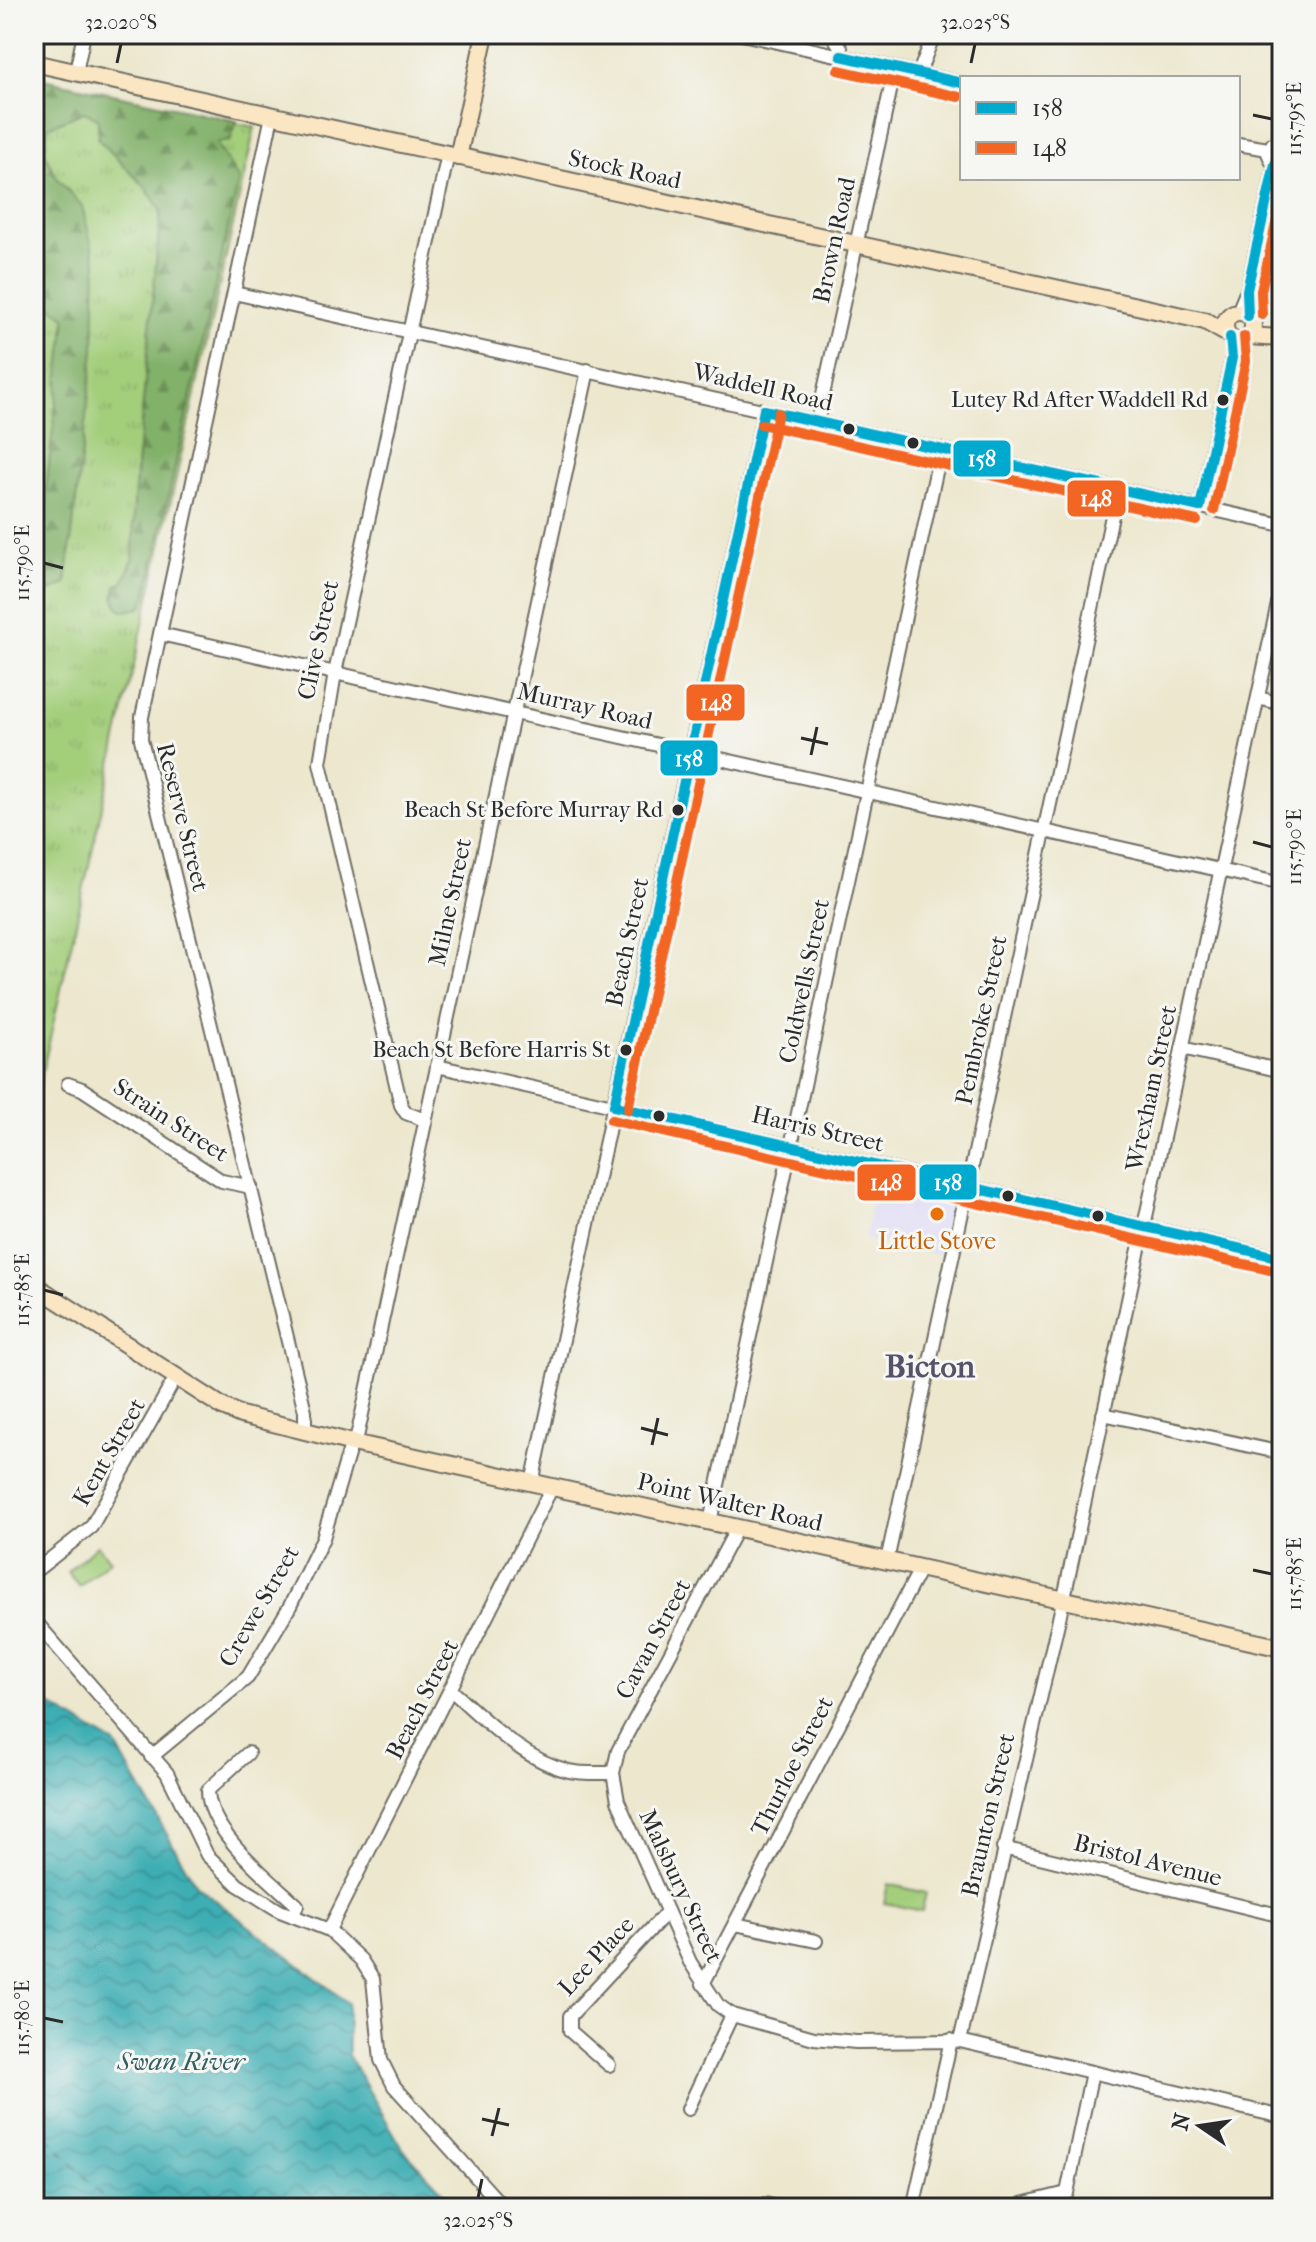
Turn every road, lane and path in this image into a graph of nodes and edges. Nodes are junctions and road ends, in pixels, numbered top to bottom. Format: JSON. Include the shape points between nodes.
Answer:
{"nodes":[{"id":1,"x":84,"y":34,"type":"edge"},
{"id":2,"x":485,"y":34,"type":"edge"},
{"id":3,"x":742,"y":34,"type":"edge"},
{"id":4,"x":832,"y":34,"type":"edge"},
{"id":5,"x":934,"y":34,"type":"edge"},
{"id":6,"x":841,"y":56,"type":"junction"},
{"id":7,"x":34,"y":63,"type":"edge"},
{"id":8,"x":895,"y":69,"type":"junction"},
{"id":9,"x":76,"y":72,"type":"junction"},
{"id":10,"x":919,"y":73,"type":"junction"},
{"id":11,"x":960,"y":83,"type":"edge"},
{"id":12,"x":272,"y":116,"type":"junction"},
{"id":13,"x":1282,"y":140,"type":"edge"},
{"id":14,"x":1240,"y":144,"type":"edge"},
{"id":15,"x":1268,"y":149,"type":"junction"},
{"id":16,"x":453,"y":156,"type":"junction"},
{"id":17,"x":1278,"y":164,"type":"edge"},
{"id":18,"x":855,"y":244,"type":"junction"},
{"id":19,"x":234,"y":293,"type":"junction"},
{"id":20,"x":1239,"y":327,"type":"junction"},
{"id":21,"x":410,"y":332,"type":"junction"},
{"id":22,"x":1277,"y":337,"type":"edge"},
{"id":23,"x":588,"y":370,"type":"junction"},
{"id":24,"x":764,"y":410,"type":"junction"},
{"id":25,"x":817,"y":422,"type":"junction"},
{"id":26,"x":941,"y":449,"type":"junction"},
{"id":27,"x":1118,"y":488,"type":"junction"},
{"id":28,"x":1200,"y":507,"type":"junction"},
{"id":29,"x":1282,"y":525,"type":"edge"},
{"id":30,"x":1282,"y":585,"type":"edge"},
{"id":31,"x":160,"y":634,"type":"junction"},
{"id":32,"x":335,"y":673,"type":"junction"},
{"id":33,"x":1258,"y":698,"type":"junction"},
{"id":34,"x":1282,"y":704,"type":"edge"},
{"id":35,"x":514,"y":713,"type":"junction"},
{"id":36,"x":690,"y":752,"type":"junction"},
{"id":37,"x":867,"y":792,"type":"junction"},
{"id":38,"x":1044,"y":831,"type":"junction"},
{"id":39,"x":1221,"y":870,"type":"junction"},
{"id":40,"x":1282,"y":884,"type":"edge"},
{"id":41,"x":1182,"y":1048,"type":"junction"},
{"id":42,"x":437,"y":1066,"type":"junction"},
{"id":43,"x":1282,"y":1071,"type":"edge"},
{"id":44,"x":68,"y":1084,"type":"dead end"},
{"id":45,"x":614,"y":1106,"type":"junction"},
{"id":46,"x":425,"y":1120,"type":"junction"},
{"id":47,"x":790,"y":1146,"type":"junction"},
{"id":48,"x":967,"y":1185,"type":"junction"},
{"id":49,"x":251,"y":1187,"type":"junction"},
{"id":50,"x":1144,"y":1226,"type":"junction"},
{"id":51,"x":1282,"y":1258,"type":"edge"},
{"id":52,"x":34,"y":1285,"type":"edge"},
{"id":53,"x":176,"y":1377,"type":"junction"},
{"id":54,"x":1103,"y":1414,"type":"junction"},
{"id":55,"x":305,"y":1432,"type":"junction"},
{"id":56,"x":353,"y":1443,"type":"junction"},
{"id":57,"x":1282,"y":1453,"type":"edge"},
{"id":58,"x":532,"y":1483,"type":"junction"},
{"id":59,"x":552,"y":1487,"type":"junction"},
{"id":60,"x":710,"y":1522,"type":"junction"},
{"id":61,"x":737,"y":1528,"type":"junction"},
{"id":62,"x":887,"y":1561,"type":"junction"},
{"id":63,"x":920,"y":1569,"type":"junction"},
{"id":64,"x":34,"y":1572,"type":"edge"},
{"id":65,"x":1062,"y":1599,"type":"junction"},
{"id":66,"x":34,"y":1620,"type":"edge"},
{"id":67,"x":1282,"y":1648,"type":"edge"},
{"id":68,"x":451,"y":1690,"type":"junction"},
{"id":69,"x":248,"y":1753,"type":"dead end"},
{"id":70,"x":151,"y":1757,"type":"junction"},
{"id":71,"x":613,"y":1773,"type":"junction"},
{"id":72,"x":1003,"y":1848,"type":"junction"},
{"id":73,"x":667,"y":1912,"type":"junction"},
{"id":74,"x":293,"y":1916,"type":"junction"},
{"id":75,"x":1282,"y":1916,"type":"edge"},
{"id":76,"x":735,"y":1924,"type":"junction"},
{"id":77,"x":329,"y":1930,"type":"junction"},
{"id":78,"x":816,"y":1941,"type":"dead end"},
{"id":79,"x":703,"y":1984,"type":"junction"},
{"id":80,"x":732,"y":2015,"type":"junction"},
{"id":81,"x":955,"y":2041,"type":"junction"},
{"id":82,"x":609,"y":2065,"type":"dead end"},
{"id":83,"x":1092,"y":2072,"type":"junction"},
{"id":84,"x":688,"y":2109,"type":"dead end"},
{"id":85,"x":1282,"y":2117,"type":"edge"},
{"id":86,"x":765,"y":2204,"type":"dead end"},
{"id":87,"x":1022,"y":2204,"type":"dead end"},
{"id":88,"x":504,"y":2208,"type":"edge"},
{"id":89,"x":781,"y":2208,"type":"edge"},
{"id":90,"x":913,"y":2208,"type":"edge"}],
"edges":[{"from":1,"to":9,"type":"street"},
{"from":2,"to":16,"type":"street","name":"Clive Street"},
{"from":3,"to":6,"type":"street"},
{"from":4,"to":6,"type":"street"},
{"from":5,"to":10,"type":"street"},
{"from":6,"to":8,"type":"street"},
{"from":7,"to":9,"type":"street","name":"Stock Road"},
{"from":8,"to":10,"type":"street"},
{"from":8,"to":18,"type":"street","name":"Brown Road"},
{"from":9,"to":12,"type":"street","name":"Stock Road"},
{"from":10,"to":11,"type":"street"},
{"from":12,"to":16,"type":"street","name":"Stock Road"},
{"from":12,"to":19,"type":"street","name":"Reserve Street"},
{"from":13,"to":15,"type":"street"},
{"from":14,"to":15,"type":"street"},
{"from":15,"to":17,"type":"street"},
{"from":16,"to":18,"type":"street","name":"Stock Road"},
{"from":16,"to":21,"type":"street","name":"Clive Street"},
{"from":17,"to":20,"type":"street"},
{"from":18,"to":20,"type":"street","name":"Stock Road"},
{"from":18,"to":25,"type":"street","name":"Brown Road"},
{"from":19,"to":21,"type":"street","name":"Waddell Road"},
{"from":19,"to":31,"type":"street","name":"Reserve Street"},
{"from":20,"to":22,"type":"street","name":"Stock Road"},
{"from":20,"to":28,"type":"street"},
{"from":21,"to":23,"type":"street","name":"Waddell Road"},
{"from":21,"to":32,"type":"street","name":"Clive Street"},
{"from":23,"to":24,"type":"street","name":"Waddell Road"},
{"from":23,"to":35,"type":"street","name":"Milne Street"},
{"from":24,"to":25,"type":"street","name":"Waddell Road"},
{"from":24,"to":36,"type":"street","name":"Beach Street"},
{"from":25,"to":26,"type":"street","name":"Waddell Road"},
{"from":26,"to":27,"type":"street","name":"Waddell Road"},
{"from":26,"to":37,"type":"street","name":"Coldwells Street"},
{"from":27,"to":28,"type":"street","name":"Waddell Road"},
{"from":27,"to":38,"type":"street","name":"Pembroke Street"},
{"from":28,"to":29,"type":"street","name":"Waddell Road"},
{"from":30,"to":33,"type":"street","name":"Wrexham Street"},
{"from":31,"to":32,"type":"street","name":"Murray Road"},
{"from":31,"to":49,"type":"street","name":"Reserve Street","via":[[141,739]]},
{"from":32,"to":35,"type":"street","name":"Murray Road"},
{"from":32,"to":46,"type":"street","name":"Clive Street","via":[[322,740],[321,780],[401,1105],[406,1113]]},
{"from":33,"to":34,"type":"street"},
{"from":33,"to":39,"type":"street","name":"Wrexham Street"},
{"from":35,"to":36,"type":"street","name":"Murray Road"},
{"from":35,"to":42,"type":"street","name":"Milne Street"},
{"from":36,"to":37,"type":"street","name":"Murray Road"},
{"from":36,"to":45,"type":"street","name":"Beach Street"},
{"from":37,"to":38,"type":"street","name":"Murray Road"},
{"from":37,"to":47,"type":"street","name":"Coldwells Street"},
{"from":38,"to":39,"type":"street","name":"Murray Road"},
{"from":38,"to":48,"type":"street","name":"Pembroke Street"},
{"from":39,"to":40,"type":"street","name":"Murray Road"},
{"from":39,"to":41,"type":"street","name":"Wrexham Street"},
{"from":41,"to":43,"type":"street"},
{"from":41,"to":50,"type":"street","name":"Wrexham Street"},
{"from":42,"to":45,"type":"street","name":"Harris Street"},
{"from":42,"to":46,"type":"street","name":"Milne Street"},
{"from":44,"to":49,"type":"street","name":"Strain Street","via":[[222,1181]]},
{"from":45,"to":47,"type":"street","name":"Harris Street"},
{"from":45,"to":58,"type":"street","name":"Beach Street"},
{"from":46,"to":56,"type":"street","name":"Milne Street"},
{"from":47,"to":48,"type":"street","name":"Harris Street"},
{"from":47,"to":60,"type":"street","name":"Coldwells Street"},
{"from":48,"to":50,"type":"street","name":"Harris Street"},
{"from":48,"to":62,"type":"street","name":"Pembroke Street"},
{"from":49,"to":55,"type":"street","name":"Reserve Street","via":[[305,1411]]},
{"from":50,"to":51,"type":"street","name":"Harris Street"},
{"from":50,"to":54,"type":"street","name":"Wrexham Street"},
{"from":52,"to":53,"type":"street","name":"Point Walter Road"},
{"from":53,"to":55,"type":"street","name":"Point Walter Road","via":[[241,1415]]},
{"from":53,"to":64,"type":"street","name":"Kent Street","via":[[91,1527]]},
{"from":54,"to":57,"type":"street"},
{"from":54,"to":65,"type":"street","name":"Wrexham Street"},
{"from":55,"to":56,"type":"street","name":"Point Walter Road"},
{"from":56,"to":58,"type":"street","name":"Point Walter Road"},
{"from":56,"to":70,"type":"street","name":"Crewe Street","via":[[323,1538],[248,1677]]},
{"from":58,"to":59,"type":"street","name":"Point Walter Road"},
{"from":59,"to":60,"type":"street","name":"Point Walter Road"},
{"from":59,"to":68,"type":"street","name":"Beach Street"},
{"from":60,"to":61,"type":"street","name":"Point Walter Road"},
{"from":61,"to":62,"type":"street","name":"Point Walter Road"},
{"from":61,"to":71,"type":"street","name":"Cavan Street","via":[[618,1751]]},
{"from":62,"to":63,"type":"street","name":"Point Walter Road"},
{"from":63,"to":65,"type":"street","name":"Point Walter Road"},
{"from":63,"to":76,"type":"street","name":"Thurloe Street"},
{"from":65,"to":67,"type":"street","name":"Point Walter Road"},
{"from":65,"to":72,"type":"street","name":"Braunton Street"},
{"from":66,"to":70,"type":"street"},
{"from":68,"to":71,"type":"street","via":[[504,1737],[550,1764],[570,1771]]},
{"from":68,"to":77,"type":"street","name":"Beach Street"},
{"from":69,"to":74,"type":"street","via":[[208,1790],[208,1806],[239,1850],[297,1905]]},
{"from":70,"to":74,"type":"street","via":[[167,1773],[207,1855],[238,1885]]},
{"from":71,"to":73,"type":"street","name":"Malsbury Street","via":[[618,1801]]},
{"from":72,"to":75,"type":"street","name":"Bristol Avenue"},
{"from":72,"to":81,"type":"street","name":"Braunton Street"},
{"from":73,"to":79,"type":"street","name":"Malsbury Street"},
{"from":73,"to":82,"type":"street","name":"Lee Place","via":[[570,2016],[570,2031]]},
{"from":74,"to":77,"type":"street"},
{"from":76,"to":78,"type":"street"},
{"from":76,"to":79,"type":"street","name":"Thurloe Street"},
{"from":77,"to":88,"type":"street","via":[[373,1979],[381,2060],[394,2086]]},
{"from":79,"to":80,"type":"street","name":"Malsbury Street"},
{"from":80,"to":81,"type":"street","via":[[814,2038]]},
{"from":80,"to":84,"type":"street"},
{"from":81,"to":83,"type":"street"},
{"from":81,"to":90,"type":"street","name":"Braunton Street"},
{"from":83,"to":85,"type":"street"},
{"from":83,"to":87,"type":"street","via":[[1067,2193]]},
{"from":86,"to":89,"type":"street"}]}
